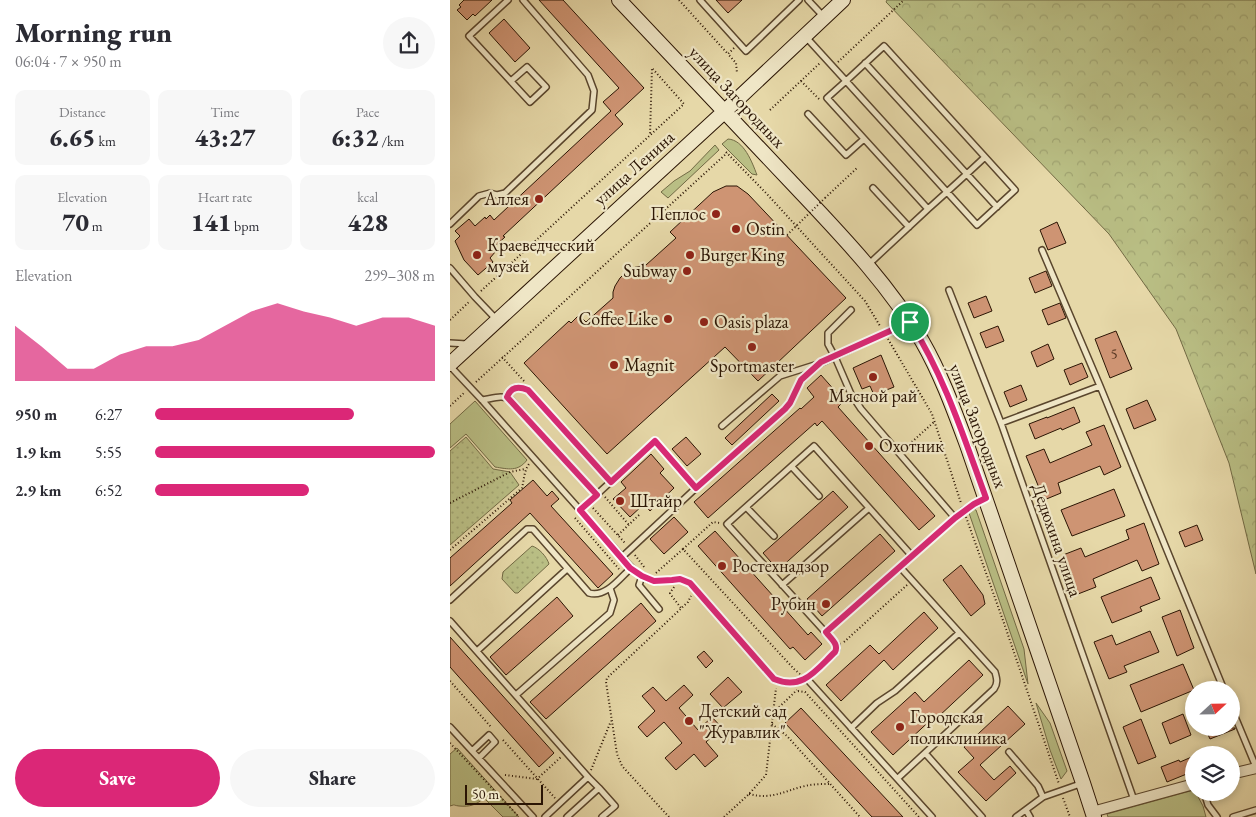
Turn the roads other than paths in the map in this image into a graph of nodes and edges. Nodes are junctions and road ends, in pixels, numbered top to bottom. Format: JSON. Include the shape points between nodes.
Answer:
{"nodes":[{"id":1,"x":508,"y":0,"type":"edge"},
{"id":2,"x":523,"y":0,"type":"edge"},
{"id":3,"x":619,"y":0,"type":"edge"},
{"id":4,"x":700,"y":0,"type":"edge"},
{"id":5,"x":799,"y":0,"type":"edge"},
{"id":6,"x":808,"y":0,"type":"edge"},
{"id":7,"x":844,"y":0,"type":"edge"},
{"id":8,"x":824,"y":17,"type":"junction"},
{"id":9,"x":805,"y":36,"type":"junction"},
{"id":10,"x":866,"y":63,"type":"junction"},
{"id":11,"x":511,"y":81,"type":"junction"},
{"id":12,"x":846,"y":81,"type":"junction"},
{"id":13,"x":725,"y":111,"type":"junction"},
{"id":14,"x":808,"y":114,"type":"dead end"},
{"id":15,"x":864,"y":138,"type":"junction"},
{"id":16,"x":985,"y":157,"type":"junction"},
{"id":17,"x":967,"y":174,"type":"junction"},
{"id":18,"x":873,"y":188,"type":"dead end"},
{"id":19,"x":947,"y":192,"type":"junction"},
{"id":20,"x":997,"y":207,"type":"junction"},
{"id":21,"x":928,"y":209,"type":"junction"},
{"id":22,"x":450,"y":224,"type":"edge"},
{"id":23,"x":909,"y":227,"type":"junction"},
{"id":24,"x":1042,"y":250,"type":"dead end"},
{"id":25,"x":866,"y":266,"type":"junction"},
{"id":26,"x":450,"y":268,"type":"edge"},
{"id":27,"x":950,"y":290,"type":"dead end"},
{"id":28,"x":851,"y":310,"type":"dead end"},
{"id":29,"x":497,"y":320,"type":"junction"},
{"id":30,"x":910,"y":322,"type":"junction"},
{"id":31,"x":450,"y":343,"type":"edge"},
{"id":32,"x":471,"y":344,"type":"junction"},
{"id":33,"x":835,"y":357,"type":"junction"},
{"id":34,"x":821,"y":362,"type":"junction"},
{"id":35,"x":450,"y":365,"type":"edge"},
{"id":36,"x":1100,"y":386,"type":"junction"},
{"id":37,"x":507,"y":397,"type":"junction"},
{"id":38,"x":482,"y":400,"type":"junction"},
{"id":39,"x":1002,"y":423,"type":"junction"},
{"id":40,"x":722,"y":426,"type":"dead end"},
{"id":41,"x":792,"y":466,"type":"junction"},
{"id":42,"x":611,"y":482,"type":"junction"},
{"id":43,"x":696,"y":488,"type":"junction"},
{"id":44,"x":599,"y":494,"type":"junction"},
{"id":45,"x":819,"y":496,"type":"dead end"},
{"id":46,"x":986,"y":498,"type":"junction"},
{"id":47,"x":746,"y":507,"type":"junction"},
{"id":48,"x":869,"y":508,"type":"junction"},
{"id":49,"x":580,"y":510,"type":"junction"},
{"id":50,"x":955,"y":518,"type":"junction"},
{"id":51,"x":774,"y":536,"type":"dead end"},
{"id":52,"x":912,"y":556,"type":"junction"},
{"id":53,"x":622,"y":557,"type":"junction"},
{"id":54,"x":900,"y":567,"type":"junction"},
{"id":55,"x":630,"y":568,"type":"junction"},
{"id":56,"x":567,"y":569,"type":"junction"},
{"id":57,"x":642,"y":576,"type":"junction"},
{"id":58,"x":782,"y":585,"type":"junction"},
{"id":59,"x":610,"y":588,"type":"junction"},
{"id":60,"x":450,"y":600,"type":"edge"},
{"id":61,"x":659,"y":609,"type":"dead end"},
{"id":62,"x":450,"y":621,"type":"edge"},
{"id":63,"x":826,"y":632,"type":"junction"},
{"id":64,"x":959,"y":633,"type":"junction"},
{"id":65,"x":477,"y":651,"type":"junction"},
{"id":66,"x":807,"y":679,"type":"junction"},
{"id":67,"x":1220,"y":681,"type":"edge"},
{"id":68,"x":516,"y":695,"type":"junction"},
{"id":69,"x":450,"y":727,"type":"edge"},
{"id":70,"x":851,"y":728,"type":"junction"},
{"id":71,"x":1240,"y":729,"type":"edge"},
{"id":72,"x":472,"y":751,"type":"junction"},
{"id":73,"x":1009,"y":752,"type":"dead end"},
{"id":74,"x":925,"y":753,"type":"junction"},
{"id":75,"x":478,"y":758,"type":"junction"},
{"id":76,"x":1256,"y":767,"type":"edge"},
{"id":77,"x":1240,"y":771,"type":"edge"},
{"id":78,"x":588,"y":777,"type":"junction"},
{"id":79,"x":898,"y":778,"type":"junction"},
{"id":80,"x":1083,"y":783,"type":"junction"},
{"id":81,"x":1185,"y":786,"type":"edge"},
{"id":82,"x":599,"y":788,"type":"junction"},
{"id":83,"x":1043,"y":797,"type":"junction"},
{"id":84,"x":1134,"y":800,"type":"junction"},
{"id":85,"x":1207,"y":801,"type":"edge"},
{"id":86,"x":1026,"y":810,"type":"junction"},
{"id":87,"x":1256,"y":810,"type":"edge"},
{"id":88,"x":1093,"y":814,"type":"edge"},
{"id":89,"x":533,"y":817,"type":"edge"},
{"id":90,"x":545,"y":817,"type":"edge"},
{"id":91,"x":567,"y":817,"type":"edge"},
{"id":92,"x":603,"y":817,"type":"edge"},
{"id":93,"x":932,"y":817,"type":"edge"},
{"id":94,"x":982,"y":817,"type":"edge"},
{"id":95,"x":1016,"y":817,"type":"edge"},
{"id":96,"x":1030,"y":817,"type":"edge"},
{"id":97,"x":1217,"y":817,"type":"edge"},
{"id":98,"x":1233,"y":817,"type":"edge"}],
"edges":[{"from":1,"to":11,"type":"lane","via":[[469,36]]},
{"from":2,"to":22,"type":"lane","via":[[588,75],[594,92],[592,110],[504,193],[479,196]]},
{"from":3,"to":13,"type":"main road","name":"улица Загородных"},
{"from":4,"to":5,"type":"lane","via":[[746,50]]},
{"from":6,"to":8,"type":"lane"},
{"from":7,"to":8,"type":"main road","name":"улица Ленина"},
{"from":8,"to":9,"type":"main road","name":"улица Ленина"},
{"from":9,"to":12,"type":"lane"},
{"from":9,"to":13,"type":"main road","name":"улица Ленина"},
{"from":10,"to":12,"type":"lane"},
{"from":10,"to":16,"type":"lane","via":[[884,46]]},
{"from":10,"to":17,"type":"lane"},
{"from":11,"to":11,"type":"lane","via":[[530,102],[546,87],[527,67]]},
{"from":12,"to":15,"type":"lane","via":[[827,98]]},
{"from":12,"to":19,"type":"lane"},
{"from":13,"to":25,"type":"main road","name":"улица Загородных","via":[[844,238]]},
{"from":13,"to":29,"type":"main road","name":"улица Ленина"},
{"from":14,"to":15,"type":"lane","via":[[846,155]]},
{"from":15,"to":21,"type":"lane"},
{"from":16,"to":17,"type":"lane"},
{"from":16,"to":20,"type":"lane","via":[[1015,190]]},
{"from":17,"to":19,"type":"lane"},
{"from":17,"to":20,"type":"lane"},
{"from":18,"to":23,"type":"lane"},
{"from":19,"to":20,"type":"lane","via":[[977,225]]},
{"from":19,"to":21,"type":"lane"},
{"from":21,"to":23,"type":"lane"},
{"from":23,"to":25,"type":"lane"},
{"from":24,"to":36,"type":"lane"},
{"from":25,"to":30,"type":"main road","name":"улица Загородных"},
{"from":26,"to":29,"type":"lane"},
{"from":27,"to":39,"type":"lane","name":"Дедюхина улица"},
{"from":28,"to":33,"type":"lane","via":[[828,333],[828,344]]},
{"from":29,"to":32,"type":"main road","name":"улица Ленина"},
{"from":30,"to":33,"type":"lane"},
{"from":30,"to":46,"type":"main road","name":"улица Загородных","via":[[952,403]]},
{"from":31,"to":32,"type":"lane"},
{"from":32,"to":35,"type":"main road","name":"улица Ленина"},
{"from":33,"to":34,"type":"lane"},
{"from":33,"to":50,"type":"lane","via":[[861,409]]},
{"from":34,"to":40,"type":"lane","via":[[780,376]]},
{"from":34,"to":43,"type":"lane","via":[[801,380],[785,409]]},
{"from":35,"to":38,"type":"lane"},
{"from":36,"to":39,"type":"lane"},
{"from":36,"to":67,"type":"lane"},
{"from":37,"to":38,"type":"lane"},
{"from":37,"to":42,"type":"lane","via":[[516,388],[528,390]]},
{"from":37,"to":44,"type":"lane"},
{"from":38,"to":49,"type":"lane"},
{"from":39,"to":84,"type":"lane","name":"Дедюхина улица"},
{"from":41,"to":45,"type":"lane"},
{"from":41,"to":47,"type":"lane"},
{"from":41,"to":48,"type":"lane","via":[[814,446]]},
{"from":42,"to":43,"type":"lane","via":[[655,441]]},
{"from":42,"to":44,"type":"lane"},
{"from":43,"to":53,"type":"lane"},
{"from":44,"to":49,"type":"lane"},
{"from":46,"to":50,"type":"lane"},
{"from":46,"to":80,"type":"main road","name":"улица Загородных"},
{"from":47,"to":51,"type":"lane"},
{"from":47,"to":58,"type":"lane","via":[[727,524]]},
{"from":48,"to":52,"type":"lane"},
{"from":48,"to":58,"type":"lane"},
{"from":49,"to":53,"type":"lane"},
{"from":50,"to":52,"type":"lane"},
{"from":52,"to":54,"type":"lane"},
{"from":53,"to":55,"type":"lane"},
{"from":54,"to":63,"type":"lane"},
{"from":54,"to":64,"type":"lane"},
{"from":55,"to":57,"type":"lane"},
{"from":55,"to":59,"type":"lane"},
{"from":56,"to":59,"type":"lane","via":[[589,594],[596,595]]},
{"from":56,"to":60,"type":"lane","via":[[532,529],[527,529]]},
{"from":56,"to":65,"type":"lane"},
{"from":57,"to":61,"type":"lane","via":[[639,585]]},
{"from":57,"to":66,"type":"lane","via":[[654,581],[680,579],[690,583],[774,679],[790,683]]},
{"from":58,"to":63,"type":"lane"},
{"from":59,"to":68,"type":"lane","via":[[614,600],[610,613]]},
{"from":62,"to":65,"type":"lane"},
{"from":63,"to":66,"type":"lane","via":[[837,649]]},
{"from":64,"to":70,"type":"lane"},
{"from":64,"to":74,"type":"lane","via":[[995,672],[997,684]]},
{"from":65,"to":68,"type":"lane"},
{"from":66,"to":70,"type":"lane"},
{"from":68,"to":78,"type":"lane"},
{"from":69,"to":72,"type":"lane"},
{"from":70,"to":79,"type":"lane"},
{"from":71,"to":76,"type":"lane"},
{"from":72,"to":75,"type":"lane"},
{"from":72,"to":75,"type":"lane","via":[[489,735],[495,742]]},
{"from":73,"to":83,"type":"lane","via":[[1038,786]]},
{"from":74,"to":79,"type":"lane"},
{"from":74,"to":94,"type":"lane"},
{"from":75,"to":89,"type":"lane"},
{"from":76,"to":77,"type":"street"},
{"from":78,"to":82,"type":"lane"},
{"from":78,"to":90,"type":"lane"},
{"from":79,"to":93,"type":"lane"},
{"from":80,"to":83,"type":"lane"},
{"from":80,"to":88,"type":"main road","name":"улица Загородных"},
{"from":81,"to":84,"type":"street"},
{"from":82,"to":91,"type":"lane"},
{"from":82,"to":92,"type":"lane","via":[[614,806]]},
{"from":83,"to":86,"type":"lane"},
{"from":84,"to":88,"type":"street"},
{"from":85,"to":97,"type":"lane"},
{"from":86,"to":95,"type":"lane"},
{"from":86,"to":96,"type":"lane"},
{"from":87,"to":98,"type":"lane"}]}
